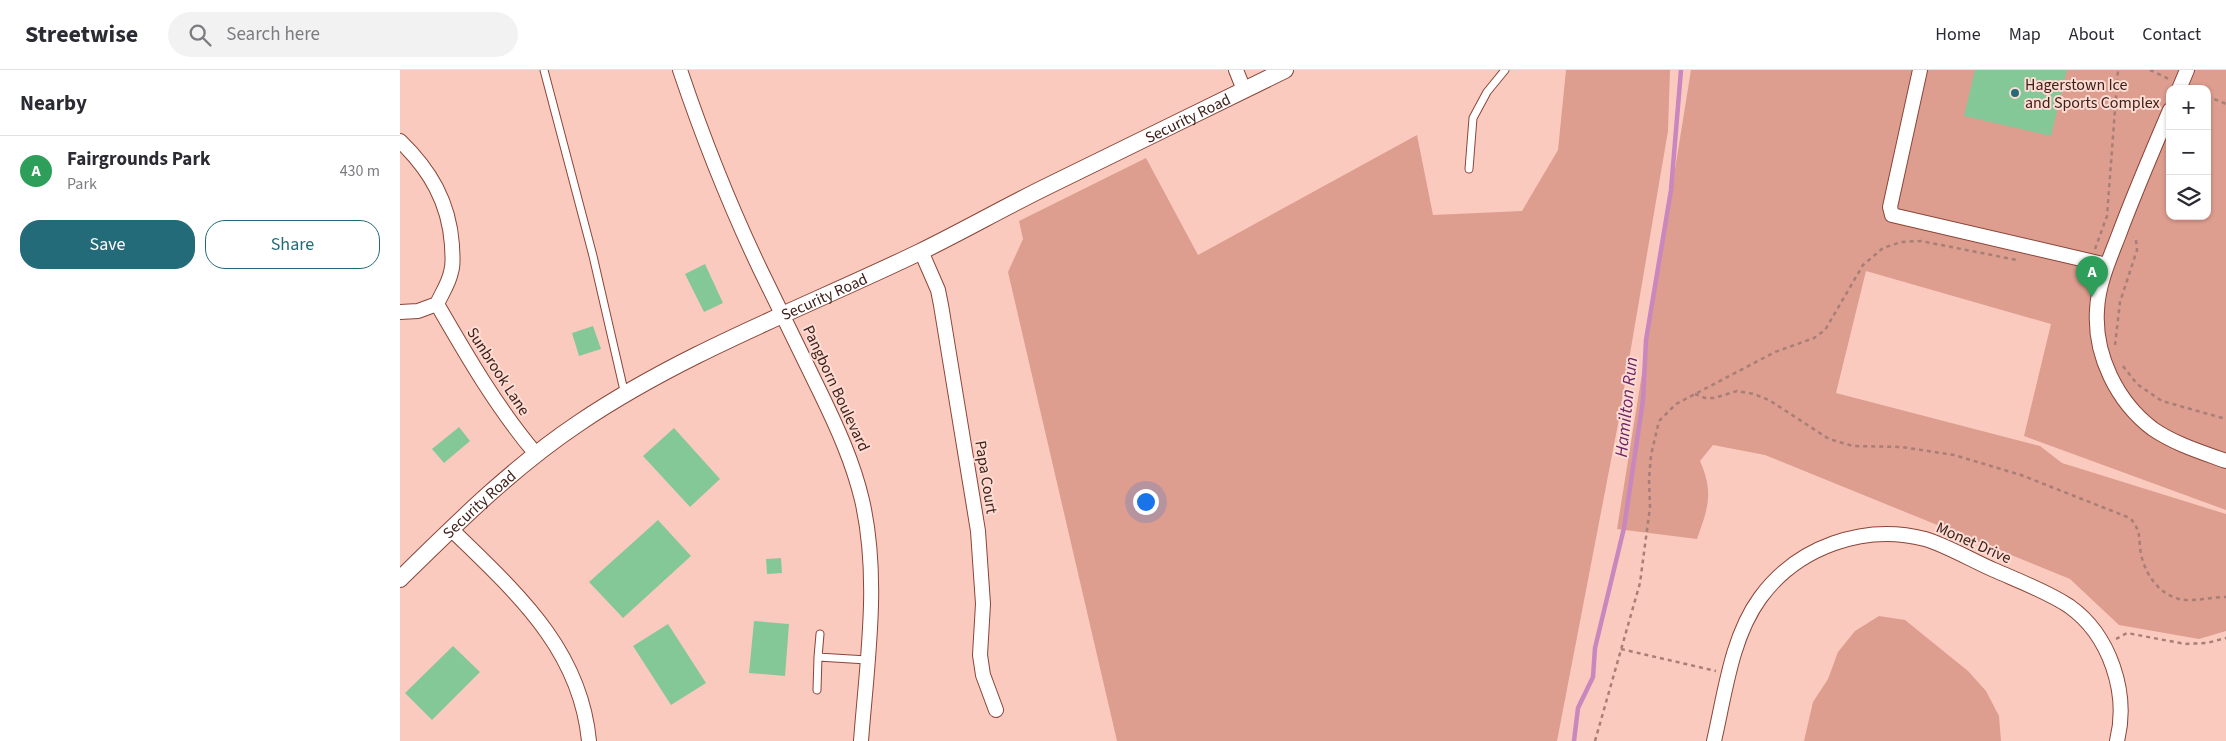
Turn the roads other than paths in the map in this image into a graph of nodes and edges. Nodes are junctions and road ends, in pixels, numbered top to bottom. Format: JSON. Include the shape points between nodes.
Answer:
{"nodes":[{"id":1,"x":544,"y":70,"type":"edge"},
{"id":2,"x":680,"y":70,"type":"edge"},
{"id":3,"x":1236,"y":70,"type":"edge"},
{"id":4,"x":1285,"y":70,"type":"edge"},
{"id":5,"x":1505,"y":70,"type":"edge"},
{"id":6,"x":1920,"y":70,"type":"edge"},
{"id":7,"x":2187,"y":70,"type":"edge"},
{"id":8,"x":2181,"y":85,"type":"edge"},
{"id":9,"x":1244,"y":90,"type":"junction"},
{"id":10,"x":2166,"y":120,"type":"edge"},
{"id":11,"x":400,"y":141,"type":"edge"},
{"id":12,"x":1469,"y":169,"type":"dead end"},
{"id":13,"x":921,"y":251,"type":"junction"},
{"id":14,"x":2107,"y":265,"type":"junction"},
{"id":15,"x":437,"y":304,"type":"junction"},
{"id":16,"x":400,"y":312,"type":"edge"},
{"id":17,"x":783,"y":314,"type":"junction"},
{"id":18,"x":625,"y":394,"type":"junction"},
{"id":19,"x":536,"y":454,"type":"junction"},
{"id":20,"x":2226,"y":461,"type":"edge"},
{"id":21,"x":450,"y":529,"type":"junction"},
{"id":22,"x":400,"y":579,"type":"edge"},
{"id":23,"x":820,"y":634,"type":"dead end"},
{"id":24,"x":818,"y":657,"type":"junction"},
{"id":25,"x":867,"y":660,"type":"junction"},
{"id":26,"x":817,"y":690,"type":"dead end"},
{"id":27,"x":996,"y":710,"type":"dead end"},
{"id":28,"x":589,"y":741,"type":"edge"},
{"id":29,"x":861,"y":741,"type":"edge"},
{"id":30,"x":1714,"y":741,"type":"edge"},
{"id":31,"x":2117,"y":741,"type":"edge"}],
"edges":[{"from":1,"to":18,"type":"lane"},
{"from":2,"to":17,"type":"street","name":"Pangborn Boulevard","via":[[706,145]]},
{"from":3,"to":9,"type":"street"},
{"from":4,"to":9,"type":"street","name":"Security Road"},
{"from":5,"to":12,"type":"lane","via":[[1487,92],[1473,118]]},
{"from":6,"to":14,"type":"street","via":[[1890,207],[1892,215]]},
{"from":7,"to":8,"type":"street"},
{"from":9,"to":13,"type":"street","name":"Security Road"},
{"from":10,"to":14,"type":"street"},
{"from":11,"to":15,"type":"street","via":[[427,171],[445,205],[451,233],[452,265]]},
{"from":13,"to":17,"type":"street","name":"Security Road"},
{"from":13,"to":27,"type":"street","name":"Papa Court","via":[[941,305],[974,501],[983,604],[980,655],[983,675]]},
{"from":14,"to":20,"type":"street","via":[[2096,309],[2097,328],[2105,364],[2117,387],[2137,415],[2154,429],[2180,444]]},
{"from":15,"to":16,"type":"street","via":[[418,311]]},
{"from":15,"to":19,"type":"street","name":"Sunbrook Lane","via":[[496,402]]},
{"from":17,"to":18,"type":"street","name":"Security Road"},
{"from":17,"to":25,"type":"street","name":"Pangborn Boulevard","via":[[840,432],[862,501],[870,570]]},
{"from":18,"to":19,"type":"street","name":"Security Road"},
{"from":19,"to":21,"type":"street","name":"Security Road"},
{"from":21,"to":22,"type":"street","name":"Security Road"},
{"from":21,"to":28,"type":"street","via":[[532,611],[564,658],[578,690]]},
{"from":23,"to":24,"type":"lane"},
{"from":24,"to":25,"type":"lane"},
{"from":24,"to":26,"type":"lane"},
{"from":25,"to":29,"type":"street","name":"Pangborn Boulevard"},
{"from":30,"to":31,"type":"street","name":"Monet Drive","via":[[1746,620],[1776,578],[1819,548],[1870,535],[1894,535],[1925,539],[2070,607],[2088,624],[2113,666],[2121,705]]}]}
